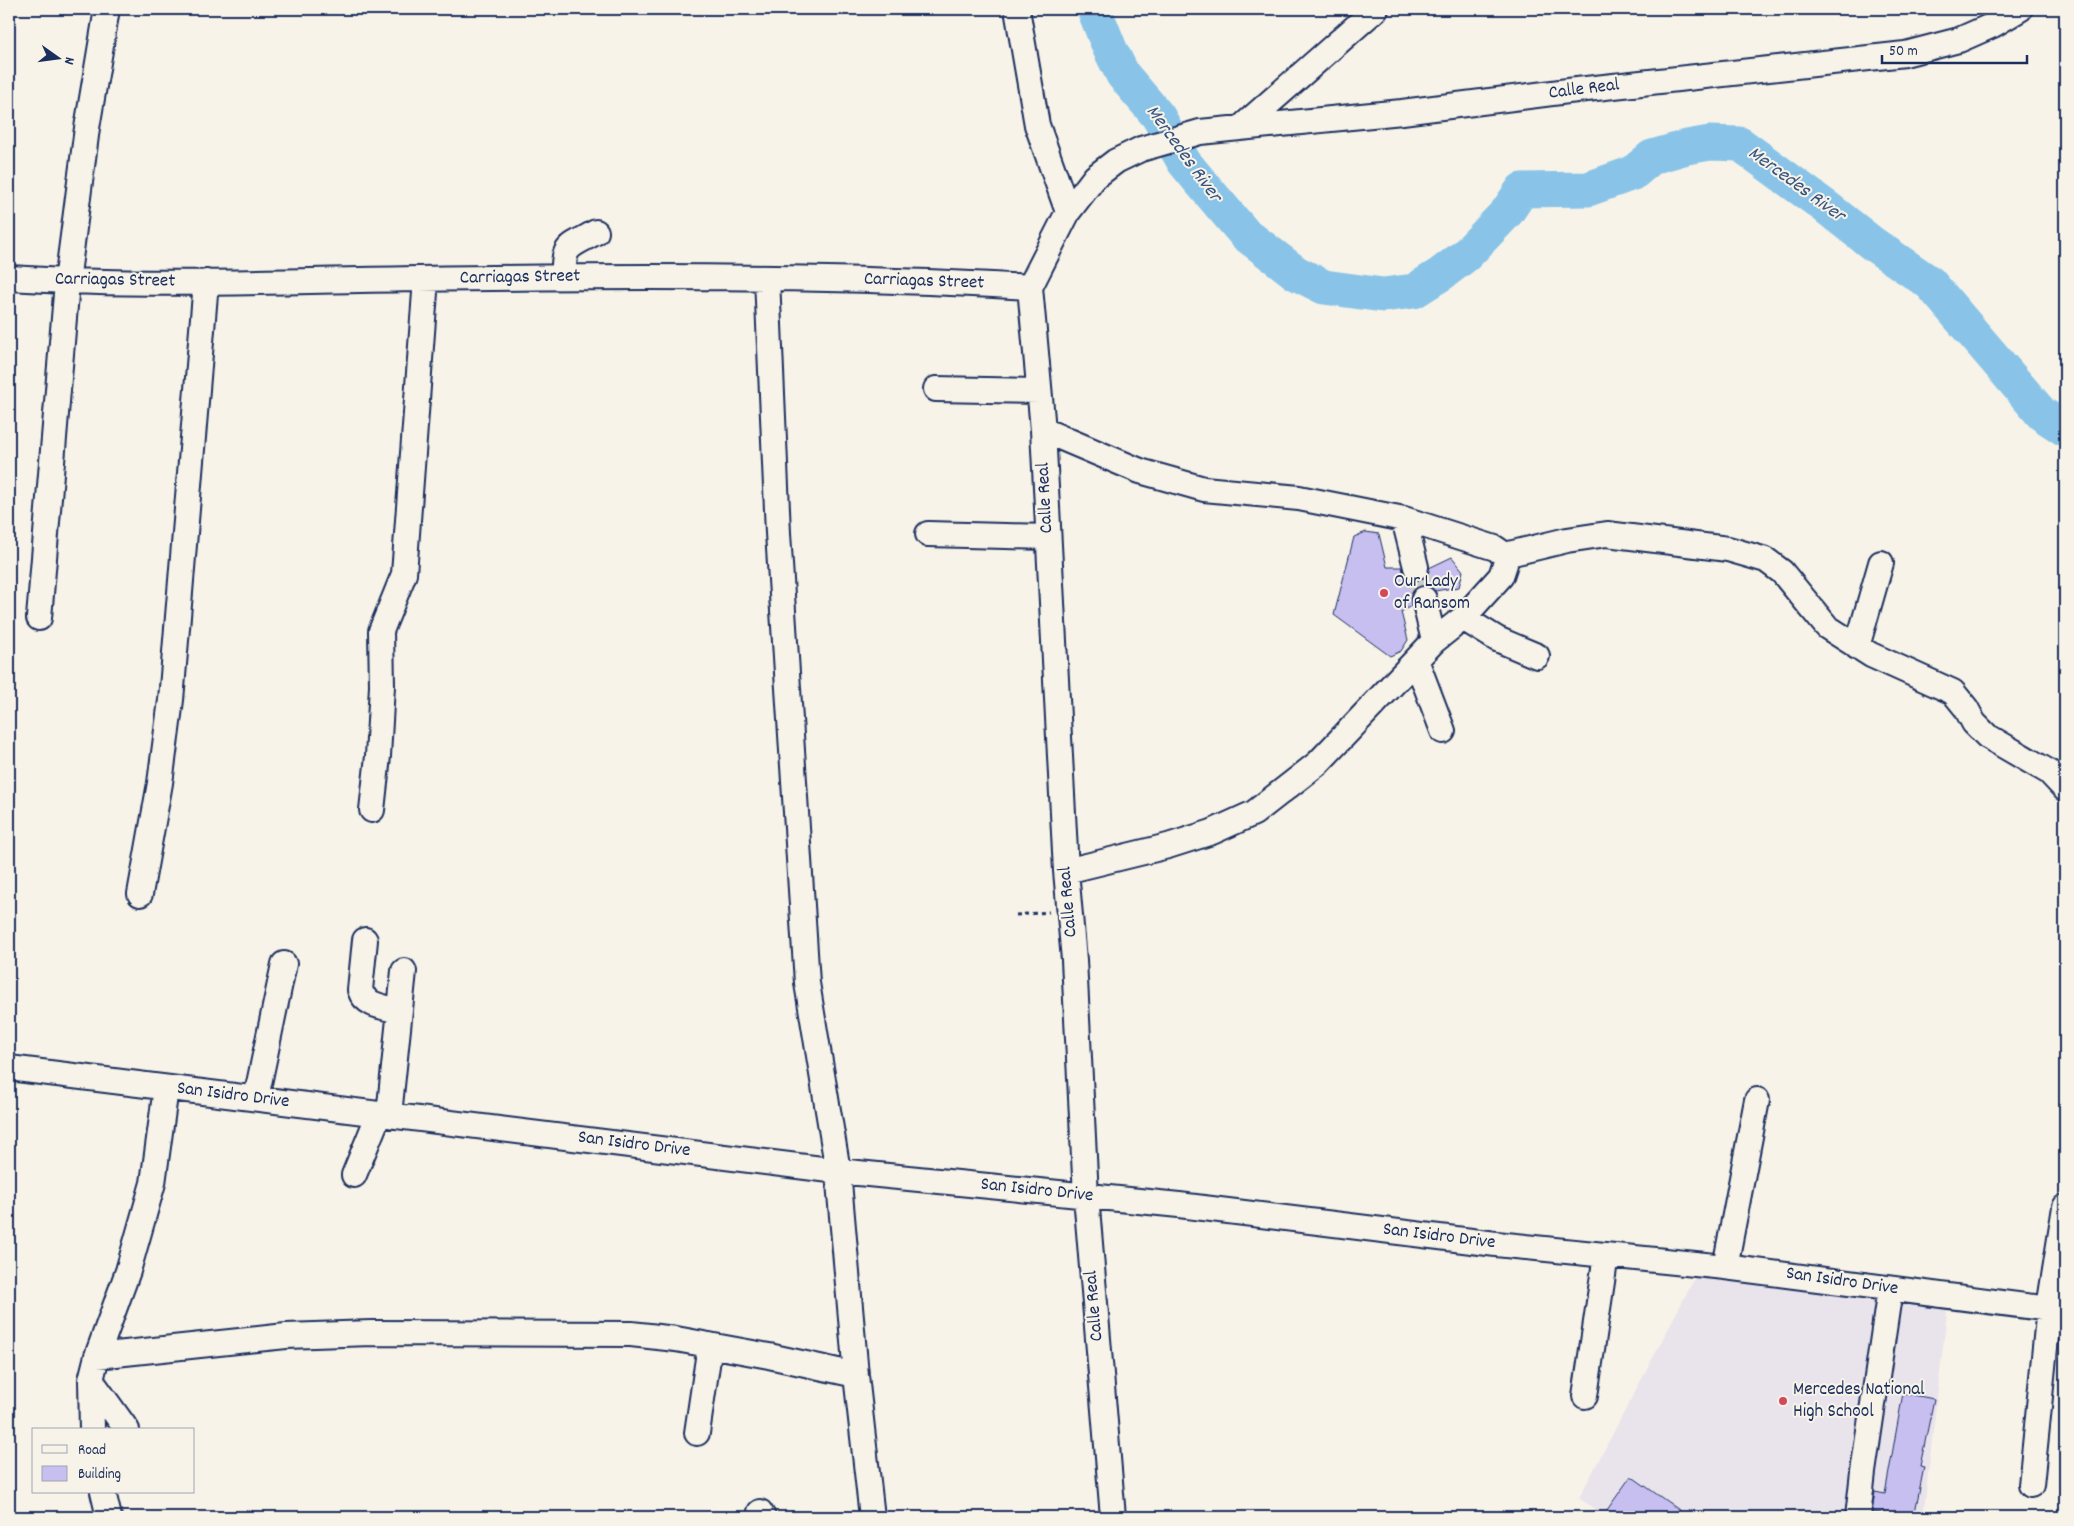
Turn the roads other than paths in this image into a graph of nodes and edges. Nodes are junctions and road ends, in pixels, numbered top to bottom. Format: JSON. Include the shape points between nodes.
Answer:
{"nodes":[{"id":1,"x":108,"y":9,"type":"edge"},
{"id":2,"x":1016,"y":9,"type":"edge"},
{"id":3,"x":1376,"y":9,"type":"edge"},
{"id":4,"x":2020,"y":9,"type":"edge"},
{"id":5,"x":1243,"y":126,"type":"junction"},
{"id":6,"x":1068,"y":212,"type":"junction"},
{"id":7,"x":596,"y":232,"type":"dead end"},
{"id":8,"x":9,"y":278,"type":"edge"},
{"id":9,"x":564,"y":278,"type":"junction"},
{"id":10,"x":767,"y":278,"type":"junction"},
{"id":11,"x":426,"y":279,"type":"junction"},
{"id":12,"x":67,"y":282,"type":"junction"},
{"id":13,"x":206,"y":282,"type":"junction"},
{"id":14,"x":1030,"y":287,"type":"junction"},
{"id":15,"x":936,"y":390,"type":"dead end"},
{"id":16,"x":1039,"y":391,"type":"junction"},
{"id":17,"x":1043,"y":430,"type":"junction"},
{"id":18,"x":1404,"y":519,"type":"junction"},
{"id":19,"x":928,"y":534,"type":"dead end"},
{"id":20,"x":1048,"y":537,"type":"junction"},
{"id":21,"x":1505,"y":555,"type":"junction"},
{"id":22,"x":1881,"y":563,"type":"dead end"},
{"id":23,"x":1416,"y":568,"type":"tunnel mouth"},
{"id":24,"x":1424,"y":598,"type":"tunnel mouth"},
{"id":25,"x":39,"y":618,"type":"dead end"},
{"id":26,"x":1463,"y":618,"type":"junction"},
{"id":27,"x":1434,"y":641,"type":"junction"},
{"id":28,"x":1857,"y":648,"type":"junction"},
{"id":29,"x":1537,"y":656,"type":"dead end"},
{"id":30,"x":1416,"y":660,"type":"junction"},
{"id":31,"x":1443,"y":731,"type":"dead end"},
{"id":32,"x":2065,"y":789,"type":"edge"},
{"id":33,"x":372,"y":810,"type":"dead end"},
{"id":34,"x":1066,"y":871,"type":"junction"},
{"id":35,"x":140,"y":894,"type":"dead end"},
{"id":36,"x":365,"y":940,"type":"dead end"},
{"id":37,"x":284,"y":964,"type":"dead end"},
{"id":38,"x":404,"y":971,"type":"dead end"},
{"id":39,"x":400,"y":1011,"type":"junction"},
{"id":40,"x":9,"y":1068,"type":"edge"},
{"id":41,"x":166,"y":1088,"type":"junction"},
{"id":42,"x":256,"y":1098,"type":"junction"},
{"id":43,"x":1757,"y":1100,"type":"dead end"},
{"id":44,"x":384,"y":1114,"type":"junction"},
{"id":45,"x":838,"y":1171,"type":"junction"},
{"id":46,"x":354,"y":1175,"type":"dead end"},
{"id":47,"x":1086,"y":1196,"type":"junction"},
{"id":48,"x":2065,"y":1207,"type":"edge"},
{"id":49,"x":1606,"y":1255,"type":"junction"},
{"id":50,"x":1725,"y":1267,"type":"junction"},
{"id":51,"x":1890,"y":1288,"type":"junction"},
{"id":52,"x":2057,"y":1310,"type":"edge"},
{"id":53,"x":710,"y":1345,"type":"junction"},
{"id":54,"x":97,"y":1356,"type":"junction"},
{"id":55,"x":856,"y":1375,"type":"junction"},
{"id":56,"x":91,"y":1380,"type":"junction"},
{"id":57,"x":1585,"y":1396,"type":"dead end"},
{"id":58,"x":92,"y":1428,"type":"edge"},
{"id":59,"x":126,"y":1428,"type":"edge"},
{"id":60,"x":697,"y":1433,"type":"dead end"},
{"id":61,"x":2031,"y":1485,"type":"dead end"},
{"id":62,"x":103,"y":1494,"type":"edge"},
{"id":63,"x":108,"y":1517,"type":"edge"},
{"id":64,"x":872,"y":1517,"type":"edge"},
{"id":65,"x":1113,"y":1517,"type":"edge"},
{"id":66,"x":1858,"y":1517,"type":"edge"}],
"edges":[{"from":1,"to":12,"type":"street","via":[[87,128]]},
{"from":2,"to":6,"type":"street","via":[[1038,125]]},
{"from":3,"to":5,"type":"street"},
{"from":4,"to":5,"type":"street","name":"Calle Real","via":[[1959,40],[1905,54],[1402,112]]},
{"from":5,"to":6,"type":"street","name":"Calle Real","via":[[1200,132],[1141,149],[1116,161],[1095,176]]},
{"from":6,"to":14,"type":"street","name":"Calle Real"},
{"from":7,"to":9,"type":"street","via":[[564,254]]},
{"from":8,"to":12,"type":"street","name":"Carriagas Street"},
{"from":9,"to":10,"type":"street","name":"Carriagas Street"},
{"from":9,"to":11,"type":"street","name":"Carriagas Street"},
{"from":10,"to":14,"type":"street","name":"Carriagas Street"},
{"from":10,"to":45,"type":"street","via":[[778,533],[807,983]]},
{"from":11,"to":13,"type":"street","name":"Carriagas Street"},
{"from":11,"to":33,"type":"street","via":[[404,574],[381,631],[382,686]]},
{"from":12,"to":13,"type":"street","name":"Carriagas Street"},
{"from":12,"to":25,"type":"street"},
{"from":13,"to":35,"type":"street","via":[[170,700],[160,782]]},
{"from":14,"to":16,"type":"street","name":"Calle Real"},
{"from":15,"to":16,"type":"street"},
{"from":16,"to":17,"type":"street","name":"Calle Real"},
{"from":17,"to":18,"type":"street","via":[[1140,471],[1204,489],[1299,498]]},
{"from":17,"to":20,"type":"street","name":"Calle Real"},
{"from":18,"to":21,"type":"street","via":[[1495,548]]},
{"from":18,"to":23,"type":"street"},
{"from":19,"to":20,"type":"street"},
{"from":20,"to":34,"type":"street","name":"Calle Real"},
{"from":21,"to":26,"type":"street","via":[[1501,576]]},
{"from":21,"to":28,"type":"street","via":[[1607,534],[1728,550],[1766,560],[1782,572],[1826,627]]},
{"from":22,"to":28,"type":"street"},
{"from":24,"to":27,"type":"street"},
{"from":26,"to":27,"type":"street"},
{"from":26,"to":29,"type":"street","via":[[1496,639]]},
{"from":27,"to":30,"type":"street"},
{"from":28,"to":32,"type":"street","via":[[1953,692],[1986,736],[2049,772]]},
{"from":30,"to":31,"type":"street"},
{"from":30,"to":34,"type":"street","via":[[1318,763],[1254,813],[1212,832],[1168,846]]},
{"from":34,"to":47,"type":"street","name":"Calle Real","via":[[1074,960]]},
{"from":36,"to":39,"type":"street","via":[[362,996],[368,1002]]},
{"from":37,"to":42,"type":"street"},
{"from":38,"to":39,"type":"street"},
{"from":39,"to":44,"type":"street"},
{"from":40,"to":41,"type":"street","name":"San Isidro Drive"},
{"from":41,"to":42,"type":"street","name":"San Isidro Drive"},
{"from":41,"to":54,"type":"street","via":[[153,1183],[128,1271]]},
{"from":42,"to":44,"type":"street","name":"San Isidro Drive"},
{"from":43,"to":50,"type":"street"},
{"from":44,"to":45,"type":"street","name":"San Isidro Drive"},
{"from":44,"to":46,"type":"street"},
{"from":45,"to":47,"type":"street","name":"San Isidro Drive"},
{"from":45,"to":55,"type":"street"},
{"from":47,"to":49,"type":"street","name":"San Isidro Drive"},
{"from":47,"to":65,"type":"street","name":"Calle Real"},
{"from":48,"to":52,"type":"street"},
{"from":49,"to":50,"type":"street","name":"San Isidro Drive"},
{"from":49,"to":57,"type":"street"},
{"from":50,"to":51,"type":"street","name":"San Isidro Drive"},
{"from":51,"to":52,"type":"street","name":"San Isidro Drive"},
{"from":51,"to":66,"type":"street"},
{"from":52,"to":61,"type":"street"},
{"from":53,"to":54,"type":"street","via":[[631,1334],[371,1333],[286,1336]]},
{"from":53,"to":55,"type":"street"},
{"from":53,"to":60,"type":"street"},
{"from":54,"to":56,"type":"street"},
{"from":55,"to":64,"type":"street"},
{"from":56,"to":58,"type":"street"},
{"from":56,"to":59,"type":"street"},
{"from":62,"to":63,"type":"street"}]}
